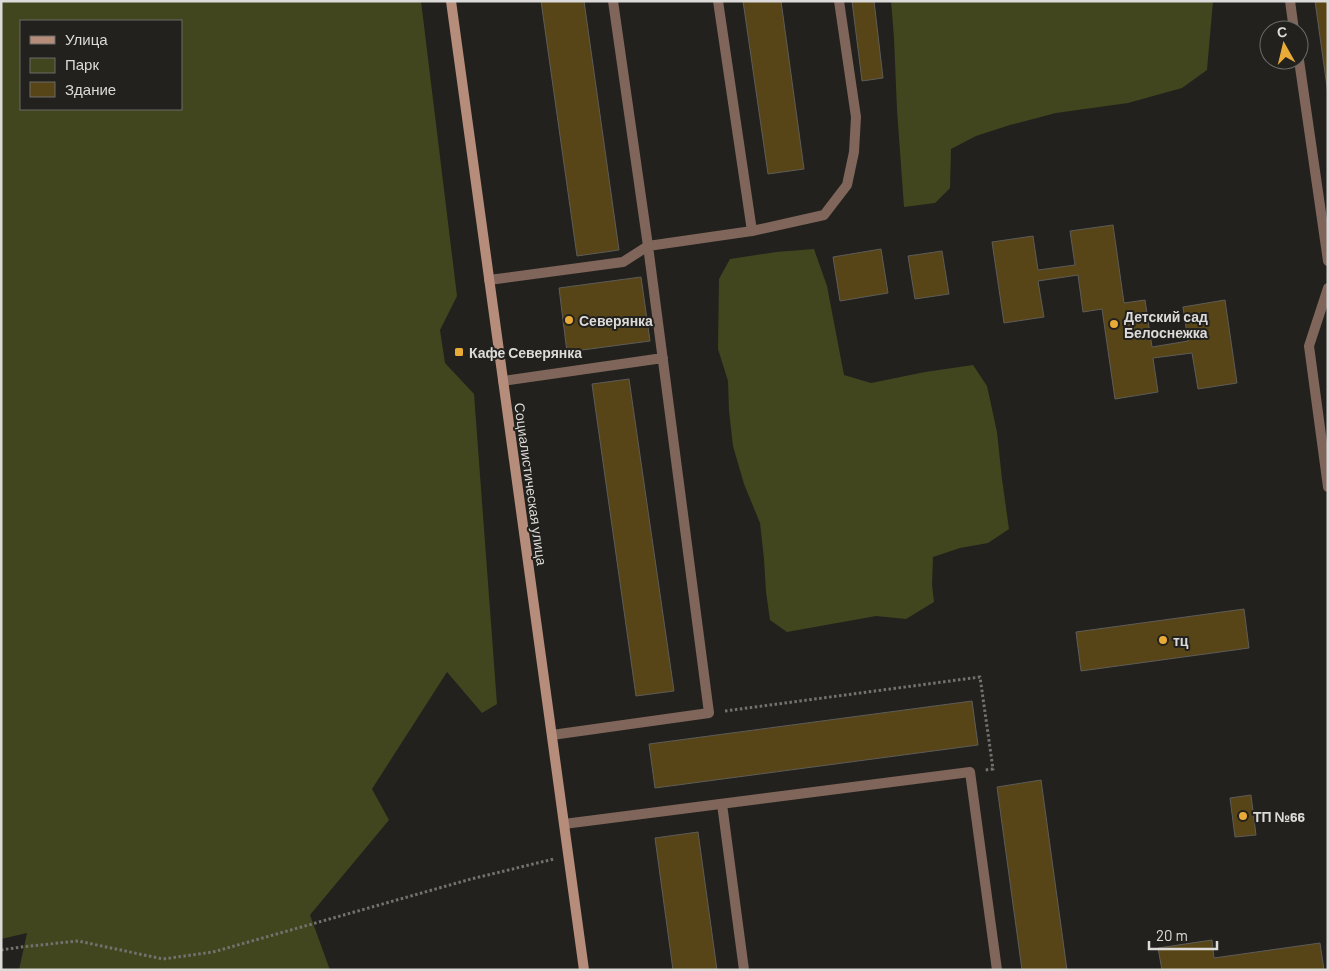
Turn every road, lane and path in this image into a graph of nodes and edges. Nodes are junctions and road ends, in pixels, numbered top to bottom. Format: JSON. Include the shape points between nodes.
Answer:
{"nodes":[{"id":1,"x":451,"y":1,"type":"edge"},
{"id":2,"x":614,"y":1,"type":"edge"},
{"id":3,"x":718,"y":1,"type":"edge"},
{"id":4,"x":839,"y":1,"type":"edge"},
{"id":5,"x":1290,"y":1,"type":"edge"},
{"id":6,"x":1293,"y":20,"type":"edge"},
{"id":7,"x":1299,"y":70,"type":"edge"},
{"id":8,"x":752,"y":231,"type":"junction"},
{"id":9,"x":648,"y":246,"type":"junction"},
{"id":10,"x":1328,"y":261,"type":"edge"},
{"id":11,"x":489,"y":280,"type":"junction"},
{"id":12,"x":1328,"y":288,"type":"edge"},
{"id":13,"x":663,"y":358,"type":"junction"},
{"id":14,"x":503,"y":381,"type":"junction"},
{"id":15,"x":1328,"y":487,"type":"edge"},
{"id":16,"x":710,"y":713,"type":"junction"},
{"id":17,"x":552,"y":735,"type":"junction"},
{"id":18,"x":970,"y":772,"type":"junction"},
{"id":19,"x":722,"y":804,"type":"junction"},
{"id":20,"x":564,"y":824,"type":"junction"},
{"id":21,"x":569,"y":856,"type":"junction"},
{"id":22,"x":1,"y":950,"type":"edge"},
{"id":23,"x":584,"y":970,"type":"edge"},
{"id":24,"x":744,"y":970,"type":"edge"},
{"id":25,"x":998,"y":970,"type":"edge"}],
"edges":[{"from":1,"to":11,"type":"main road","name":"Социалистическая улица"},
{"from":2,"to":9,"type":"lane"},
{"from":3,"to":8,"type":"lane"},
{"from":4,"to":8,"type":"lane","via":[[856,117],[854,152],[847,185],[824,215]]},
{"from":5,"to":6,"type":"lane"},
{"from":7,"to":10,"type":"lane"},
{"from":8,"to":9,"type":"lane"},
{"from":9,"to":11,"type":"lane","via":[[623,262]]},
{"from":9,"to":13,"type":"lane"},
{"from":11,"to":14,"type":"main road","name":"Социалистическая улица"},
{"from":12,"to":15,"type":"lane","via":[[1309,346]]},
{"from":13,"to":14,"type":"lane"},
{"from":13,"to":16,"type":"lane"},
{"from":14,"to":17,"type":"main road","name":"Социалистическая улица"},
{"from":16,"to":17,"type":"lane"},
{"from":16,"to":18,"type":"path","via":[[980,677],[993,768]]},
{"from":17,"to":20,"type":"main road","name":"Социалистическая улица"},
{"from":18,"to":19,"type":"lane"},
{"from":18,"to":25,"type":"lane"},
{"from":19,"to":20,"type":"lane"},
{"from":19,"to":24,"type":"lane"},
{"from":20,"to":21,"type":"main road","name":"Социалистическая улица"},
{"from":21,"to":22,"type":"path","via":[[471,879],[213,952],[163,959],[78,941]]},
{"from":21,"to":23,"type":"main road","name":"Социалистическая улица"}]}
